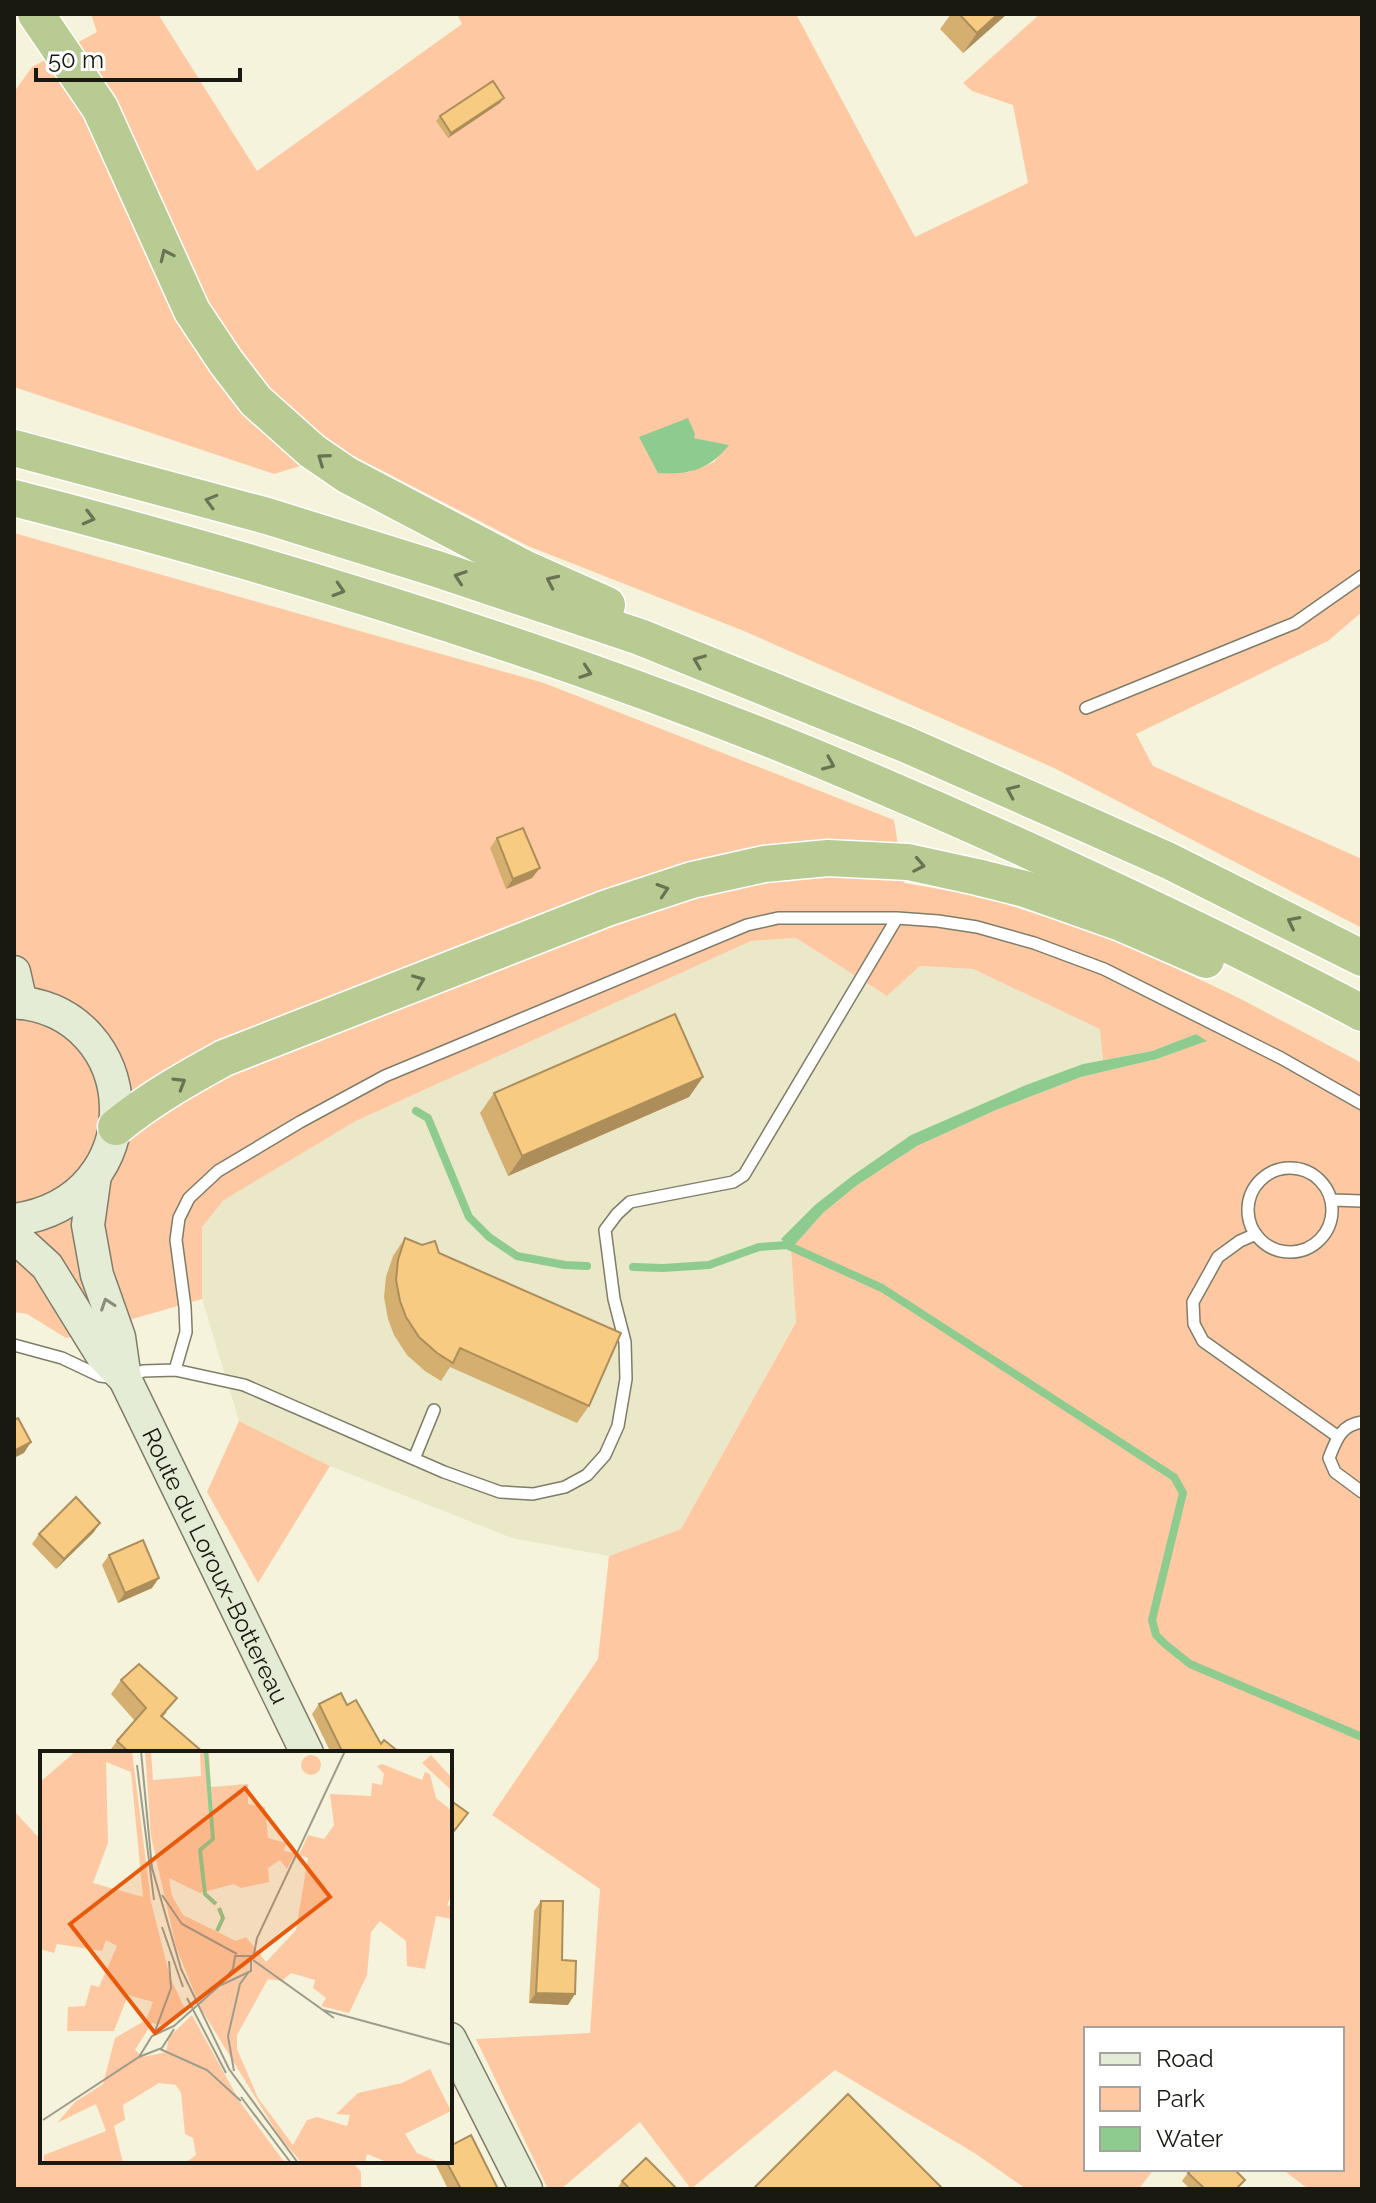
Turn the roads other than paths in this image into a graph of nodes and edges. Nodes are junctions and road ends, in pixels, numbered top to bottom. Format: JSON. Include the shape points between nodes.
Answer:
{"nodes":[{"id":1,"x":36,"y":14,"type":"edge"},
{"id":2,"x":14,"y":448,"type":"edge"},
{"id":3,"x":14,"y":498,"type":"edge"},
{"id":4,"x":1362,"y":576,"type":"edge"},
{"id":5,"x":640,"y":637,"type":"junction"},
{"id":6,"x":1086,"y":708,"type":"dead end"},
{"id":7,"x":897,"y":918,"type":"junction"},
{"id":8,"x":1362,"y":958,"type":"edge"},
{"id":9,"x":14,"y":972,"type":"edge"},
{"id":10,"x":18,"y":1003,"type":"edge"},
{"id":11,"x":1362,"y":1013,"type":"edge"},
{"id":12,"x":1362,"y":1028,"type":"edge"},
{"id":13,"x":1362,"y":1104,"type":"edge"},
{"id":14,"x":116,"y":1127,"type":"junction"},
{"id":15,"x":95,"y":1175,"type":"junction"},
{"id":16,"x":1332,"y":1200,"type":"junction"},
{"id":17,"x":1362,"y":1201,"type":"edge"},
{"id":18,"x":14,"y":1220,"type":"edge"},
{"id":19,"x":1256,"y":1234,"type":"junction"},
{"id":20,"x":14,"y":1236,"type":"edge"},
{"id":21,"x":14,"y":1345,"type":"edge"},
{"id":22,"x":175,"y":1370,"type":"junction"},
{"id":23,"x":125,"y":1379,"type":"junction"},
{"id":24,"x":434,"y":1410,"type":"dead end"},
{"id":25,"x":1362,"y":1422,"type":"edge"},
{"id":26,"x":1337,"y":1436,"type":"junction"},
{"id":27,"x":414,"y":1459,"type":"junction"},
{"id":28,"x":1362,"y":1492,"type":"edge"},
{"id":29,"x":306,"y":1751,"type":"edge"},
{"id":30,"x":452,"y":2043,"type":"edge"},
{"id":31,"x":526,"y":2189,"type":"edge"}],
"edges":[{"from":5,"to":1,"type":"highway","one_way":true,"via":[[607,605],[526,569],[347,475],[256,401],[192,311],[100,108]]},
{"from":5,"to":2,"type":"highway","one_way":true,"via":[[267,516]]},
{"from":3,"to":11,"type":"highway","one_way":true,"via":[[238,559],[449,625],[807,755],[1161,911]]},
{"from":4,"to":6,"type":"lane","via":[[1295,623]]},
{"from":8,"to":5,"type":"highway","one_way":true,"via":[[1084,823]]},
{"from":7,"to":13,"type":"lane","via":[[977,927],[1104,969]]},
{"from":7,"to":22,"type":"lane","via":[[778,918],[747,925],[385,1076],[218,1171],[189,1198],[179,1218],[176,1240],[186,1332]]},
{"from":7,"to":27,"type":"lane","via":[[744,1175],[733,1182],[630,1202],[605,1230],[625,1342],[626,1379],[618,1426],[605,1455],[587,1475],[565,1487],[533,1494],[500,1492]]},
{"from":9,"to":10,"type":"main road"},
{"from":10,"to":14,"type":"main road","via":[[63,1017],[98,1049],[116,1096]]},
{"from":14,"to":12,"type":"highway","one_way":true,"via":[[224,1058],[607,908],[692,880],[764,864],[828,858],[908,862],[1025,889],[1161,940],[1342,1027]]},
{"from":14,"to":15,"type":"main road"},
{"from":15,"to":18,"type":"main road","via":[[66,1203]]},
{"from":23,"to":15,"type":"main road","name":"Route du Loroux-Bottereau","one_way":true,"via":[[88,1225]]},
{"from":16,"to":17,"type":"lane"},
{"from":16,"to":19,"type":"lane","via":[[1329,1228],[1308,1248],[1279,1251]]},
{"from":16,"to":19,"type":"lane","via":[[1306,1170],[1279,1169],[1257,1184],[1251,1196],[1248,1209]]},
{"from":19,"to":26,"type":"lane","via":[[1218,1257],[1193,1302],[1194,1324],[1212,1349]]},
{"from":20,"to":23,"type":"main road","name":"Route du Loroux-Bottereau","via":[[47,1266],[102,1355]]},
{"from":21,"to":23,"type":"lane","via":[[62,1358],[100,1376]]},
{"from":22,"to":23,"type":"lane","via":[[143,1371]]},
{"from":22,"to":27,"type":"lane","via":[[244,1385]]},
{"from":23,"to":29,"type":"main road","name":"Route du Loroux-Bottereau"},
{"from":24,"to":27,"type":"lane"},
{"from":25,"to":26,"type":"lane"},
{"from":26,"to":28,"type":"lane","via":[[1329,1458],[1335,1472]]},
{"from":30,"to":31,"type":"main road"}]}
